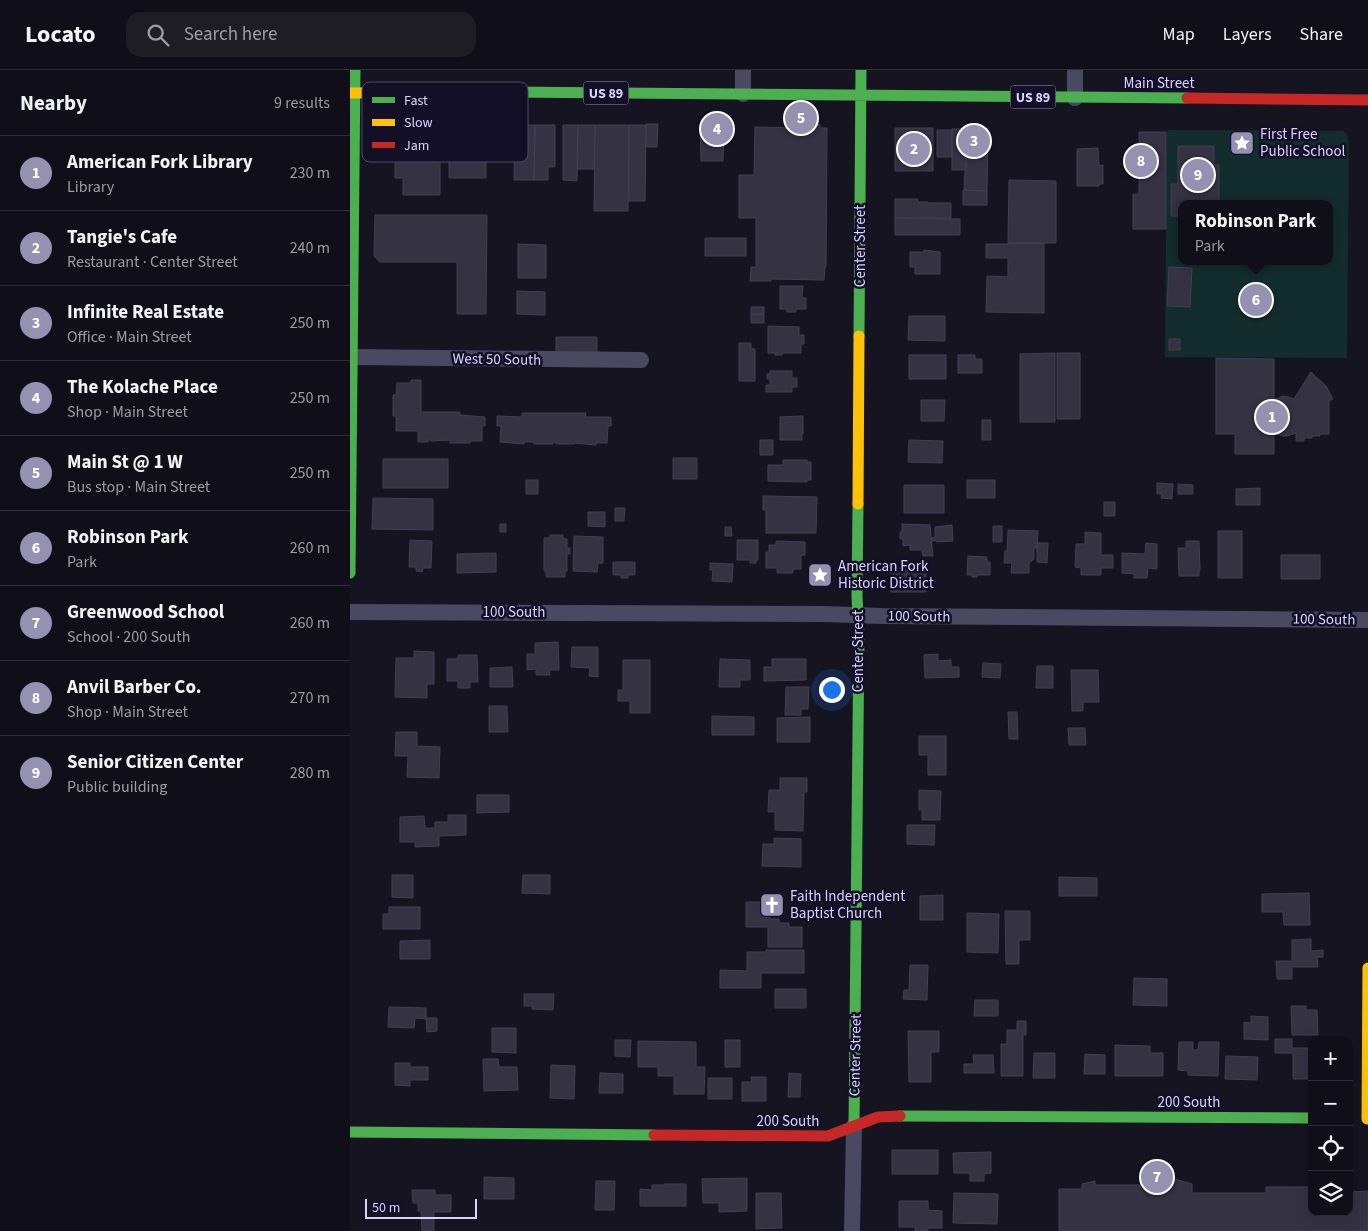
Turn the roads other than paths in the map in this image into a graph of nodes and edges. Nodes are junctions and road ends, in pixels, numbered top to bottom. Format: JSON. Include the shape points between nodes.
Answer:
{"nodes":[{"id":1,"x":355,"y":70,"type":"edge"},
{"id":2,"x":743,"y":70,"type":"edge"},
{"id":3,"x":861,"y":70,"type":"edge"},
{"id":4,"x":1075,"y":70,"type":"edge"},
{"id":5,"x":528,"y":92,"type":"edge"},
{"id":6,"x":352,"y":93,"type":"edge"},
{"id":7,"x":743,"y":94,"type":"junction"},
{"id":8,"x":861,"y":95,"type":"junction"},
{"id":9,"x":1075,"y":98,"type":"junction"},
{"id":10,"x":1368,"y":100,"type":"edge"},
{"id":11,"x":351,"y":230,"type":"edge"},
{"id":12,"x":352,"y":357,"type":"junction"},
{"id":13,"x":641,"y":360,"type":"dead end"},
{"id":14,"x":350,"y":573,"type":"edge"},
{"id":15,"x":350,"y":612,"type":"edge"},
{"id":16,"x":858,"y":614,"type":"junction"},
{"id":17,"x":1368,"y":620,"type":"edge"},
{"id":18,"x":1368,"y":968,"type":"edge"},
{"id":19,"x":1308,"y":1118,"type":"edge"},
{"id":20,"x":1364,"y":1118,"type":"edge"},
{"id":21,"x":854,"y":1126,"type":"junction"},
{"id":22,"x":350,"y":1132,"type":"edge"},
{"id":23,"x":852,"y":1231,"type":"edge"}],
"edges":[{"from":1,"to":6,"type":"street"},
{"from":2,"to":7,"type":"street"},
{"from":3,"to":8,"type":"street","name":"Center Street"},
{"from":4,"to":9,"type":"street"},
{"from":5,"to":7,"type":"street","name":"Main Street","number":"US 89"},
{"from":6,"to":11,"type":"street"},
{"from":7,"to":8,"type":"street","name":"Main Street","number":"US 89"},
{"from":8,"to":9,"type":"street","name":"Main Street","number":"US 89"},
{"from":8,"to":16,"type":"street","name":"Center Street"},
{"from":9,"to":10,"type":"street","name":"Main Street","number":"US 89"},
{"from":11,"to":12,"type":"street"},
{"from":12,"to":13,"type":"street","name":"West 50 South"},
{"from":12,"to":14,"type":"street"},
{"from":15,"to":16,"type":"street","name":"100 South"},
{"from":16,"to":17,"type":"street","name":"100 South"},
{"from":16,"to":21,"type":"street","name":"Center Street"},
{"from":18,"to":20,"type":"street"},
{"from":19,"to":21,"type":"street","name":"200 South","via":[[884,1116]]},
{"from":21,"to":22,"type":"street","name":"200 South","via":[[828,1136]]},
{"from":21,"to":23,"type":"street","name":"Center Street"}]}
